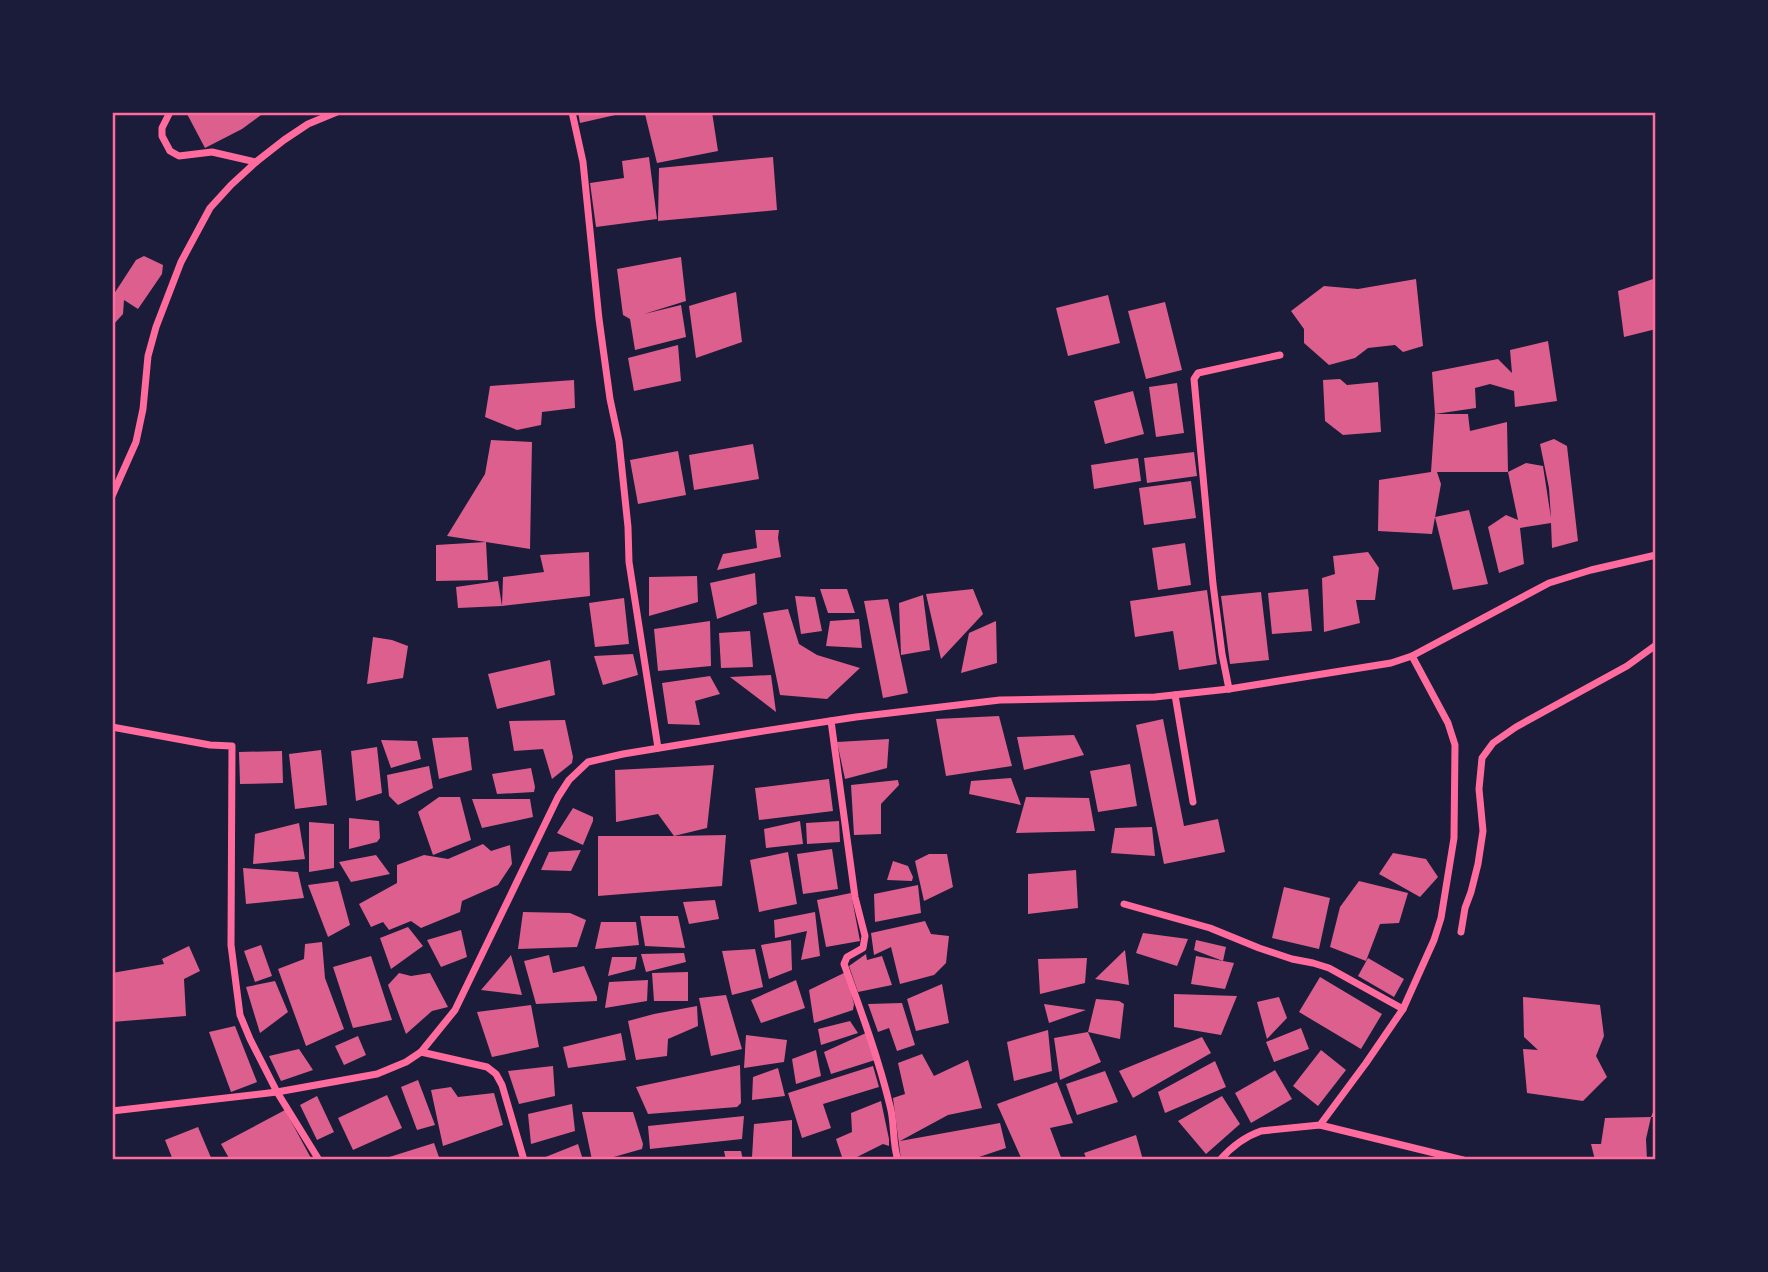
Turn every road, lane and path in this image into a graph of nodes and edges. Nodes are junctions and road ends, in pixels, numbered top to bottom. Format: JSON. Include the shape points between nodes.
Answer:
{"nodes":[{"id":1,"x":170,"y":112,"type":"edge"},
{"id":2,"x":337,"y":112,"type":"edge"},
{"id":3,"x":572,"y":112,"type":"edge"},
{"id":4,"x":256,"y":162,"type":"junction"},
{"id":5,"x":1280,"y":355,"type":"dead end"},
{"id":6,"x":112,"y":496,"type":"edge"},
{"id":7,"x":1656,"y":555,"type":"edge"},
{"id":8,"x":1656,"y":645,"type":"edge"},
{"id":9,"x":1412,"y":656,"type":"junction"},
{"id":10,"x":1228,"y":689,"type":"junction"},
{"id":11,"x":1175,"y":695,"type":"junction"},
{"id":12,"x":831,"y":721,"type":"junction"},
{"id":13,"x":112,"y":727,"type":"edge"},
{"id":14,"x":658,"y":748,"type":"junction"},
{"id":15,"x":1193,"y":802,"type":"dead end"},
{"id":16,"x":1124,"y":904,"type":"dead end"},
{"id":17,"x":1461,"y":932,"type":"dead end"},
{"id":18,"x":1403,"y":1009,"type":"junction"},
{"id":19,"x":421,"y":1052,"type":"junction"},
{"id":20,"x":276,"y":1092,"type":"junction"},
{"id":21,"x":112,"y":1111,"type":"edge"},
{"id":22,"x":1320,"y":1125,"type":"junction"},
{"id":23,"x":319,"y":1160,"type":"edge"},
{"id":24,"x":524,"y":1160,"type":"edge"},
{"id":25,"x":898,"y":1160,"type":"edge"},
{"id":26,"x":1220,"y":1160,"type":"edge"},
{"id":27,"x":1463,"y":1160,"type":"edge"}],
"edges":[{"from":1,"to":4,"type":"street","via":[[162,136],[179,156],[212,152]]},
{"from":2,"to":4,"type":"street","via":[[308,124]]},
{"from":3,"to":14,"type":"street","via":[[583,162],[598,319],[619,440],[629,562]]},
{"from":4,"to":6,"type":"street","via":[[211,208],[181,262],[148,356],[136,442]]},
{"from":5,"to":10,"type":"street","via":[[1198,373],[1194,379]]},
{"from":7,"to":9,"type":"street","via":[[1549,583]]},
{"from":8,"to":17,"type":"street","via":[[1628,666],[1516,727],[1493,743],[1482,758],[1483,831]]},
{"from":9,"to":10,"type":"street"},
{"from":9,"to":18,"type":"street","via":[[1453,736],[1454,838],[1441,918]]},
{"from":10,"to":11,"type":"street"},
{"from":11,"to":12,"type":"street","via":[[1000,700]]},
{"from":11,"to":15,"type":"street"},
{"from":12,"to":14,"type":"street"},
{"from":12,"to":25,"type":"street","via":[[864,936],[863,948],[844,964],[885,1086]]},
{"from":13,"to":20,"type":"street","via":[[232,746],[231,945],[237,1004]]},
{"from":14,"to":19,"type":"street","via":[[588,762],[569,780],[455,1010]]},
{"from":16,"to":18,"type":"street","via":[[1329,968]]},
{"from":18,"to":22,"type":"street"},
{"from":19,"to":20,"type":"street","via":[[377,1074]]},
{"from":19,"to":24,"type":"street","via":[[487,1067],[496,1074]]},
{"from":20,"to":21,"type":"street"},
{"from":20,"to":23,"type":"street"},
{"from":22,"to":26,"type":"street","via":[[1252,1134]]},
{"from":22,"to":27,"type":"street"}]}
